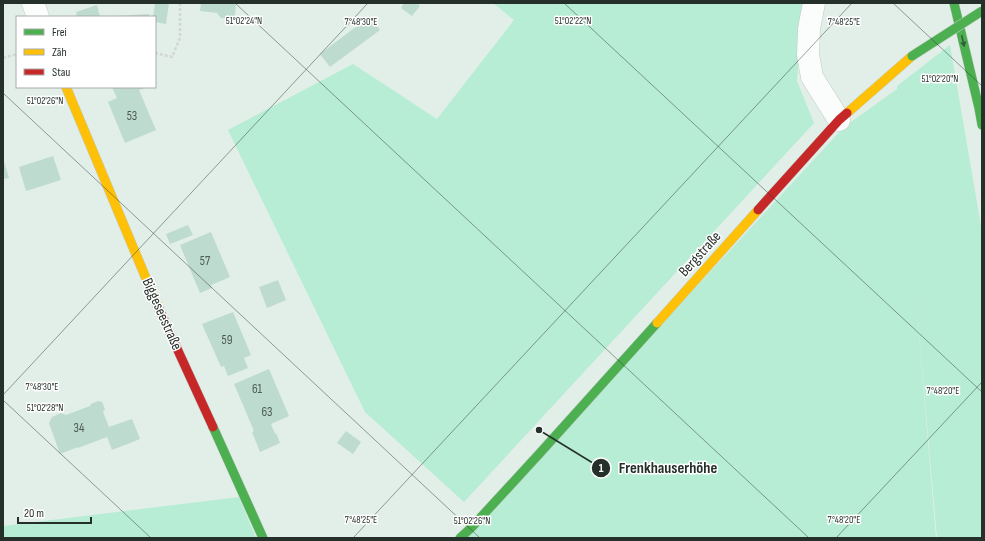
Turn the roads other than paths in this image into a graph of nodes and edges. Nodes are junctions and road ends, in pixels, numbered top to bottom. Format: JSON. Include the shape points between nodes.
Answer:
{"nodes":[{"id":1,"x":33,"y":3,"type":"edge"},
{"id":2,"x":814,"y":3,"type":"edge"},
{"id":3,"x":954,"y":3,"type":"edge"},
{"id":4,"x":982,"y":11,"type":"edge"},
{"id":5,"x":38,"y":16,"type":"edge"},
{"id":6,"x":66,"y":88,"type":"edge"},
{"id":7,"x":839,"y":120,"type":"junction"},
{"id":8,"x":982,"y":125,"type":"edge"},
{"id":9,"x":264,"y":538,"type":"edge"},
{"id":10,"x":460,"y":538,"type":"edge"}],
"edges":[{"from":1,"to":5,"type":"street"},
{"from":2,"to":7,"type":"street","via":[[808,55],[812,77]]},
{"from":3,"to":8,"type":"main road","one_way":true},
{"from":4,"to":7,"type":"main road","name":"Bergstraße","bridge":true,"via":[[912,56]]},
{"from":6,"to":9,"type":"main road","name":"Biggeseestraße","via":[[162,316]]},
{"from":7,"to":10,"type":"main road","name":"Bergstraße","via":[[540,453]]}]}
